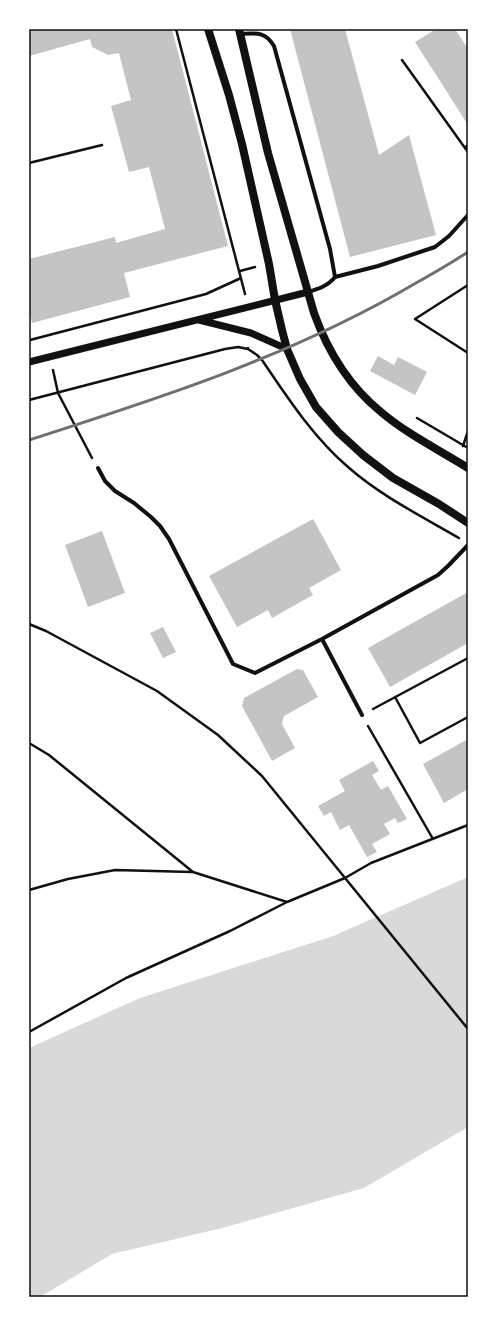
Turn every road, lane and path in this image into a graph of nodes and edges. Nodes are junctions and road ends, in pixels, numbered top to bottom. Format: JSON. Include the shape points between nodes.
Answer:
{"nodes":[{"id":1,"x":208,"y":29,"type":"edge"},
{"id":2,"x":240,"y":32,"type":"edge"},
{"id":3,"x":402,"y":60,"type":"dead end"},
{"id":4,"x":102,"y":145,"type":"dead end"},
{"id":5,"x":468,"y":145,"type":"edge"},
{"id":6,"x":465,"y":148,"type":"junction"},
{"id":7,"x":468,"y":152,"type":"edge"},
{"id":8,"x":29,"y":163,"type":"edge"},
{"id":9,"x":468,"y":215,"type":"edge"},
{"id":10,"x":241,"y":278,"type":"dead end"},
{"id":11,"x":335,"y":278,"type":"junction"},
{"id":12,"x":468,"y":285,"type":"edge"},
{"id":13,"x":308,"y":292,"type":"junction"},
{"id":14,"x":275,"y":300,"type":"junction"},
{"id":15,"x":197,"y":319,"type":"junction"},
{"id":16,"x":30,"y":340,"type":"dead end"},
{"id":17,"x":248,"y":349,"type":"dead end"},
{"id":18,"x":287,"y":349,"type":"junction"},
{"id":19,"x":468,"y":353,"type":"edge"},
{"id":20,"x":29,"y":362,"type":"edge"},
{"id":21,"x":58,"y":393,"type":"junction"},
{"id":22,"x":29,"y":400,"type":"edge"},
{"id":23,"x":412,"y":415,"type":"dead end"},
{"id":24,"x":468,"y":433,"type":"edge"},
{"id":25,"x":463,"y":446,"type":"junction"},
{"id":26,"x":468,"y":448,"type":"edge"},
{"id":27,"x":98,"y":468,"type":"joint"},
{"id":28,"x":468,"y":468,"type":"edge"},
{"id":29,"x":468,"y":523,"type":"edge"},
{"id":30,"x":468,"y":545,"type":"edge"},
{"id":31,"x":29,"y":624,"type":"edge"},
{"id":32,"x":322,"y":640,"type":"junction"},
{"id":33,"x":468,"y":658,"type":"edge"},
{"id":34,"x":395,"y":697,"type":"junction"},
{"id":35,"x":362,"y":716,"type":"junction"},
{"id":36,"x":468,"y":717,"type":"edge"},
{"id":37,"x":29,"y":743,"type":"edge"},
{"id":38,"x":468,"y":825,"type":"edge"},
{"id":39,"x":433,"y":838,"type":"junction"},
{"id":40,"x":193,"y":872,"type":"junction"},
{"id":41,"x":345,"y":878,"type":"junction"},
{"id":42,"x":29,"y":890,"type":"edge"},
{"id":43,"x":287,"y":902,"type":"junction"},
{"id":44,"x":468,"y":1029,"type":"edge"},
{"id":45,"x":29,"y":1032,"type":"edge"}],
"edges":[{"from":1,"to":14,"type":"main road","via":[[244,151]]},
{"from":2,"to":11,"type":"street","via":[[260,33],[274,46],[330,249]]},
{"from":2,"to":13,"type":"main road","via":[[268,153]]},
{"from":3,"to":6,"type":"path"},
{"from":4,"to":8,"type":"path"},
{"from":5,"to":6,"type":"path"},
{"from":6,"to":7,"type":"path"},
{"from":9,"to":11,"type":"street","via":[[435,247]]},
{"from":10,"to":16,"type":"path","via":[[206,294]]},
{"from":11,"to":13,"type":"street","via":[[325,286]]},
{"from":12,"to":19,"type":"path","via":[[415,319]]},
{"from":13,"to":14,"type":"street"},
{"from":13,"to":28,"type":"main road","via":[[321,333],[347,378],[380,412]]},
{"from":14,"to":15,"type":"street"},
{"from":14,"to":18,"type":"main road"},
{"from":15,"to":18,"type":"street","via":[[251,333]]},
{"from":15,"to":20,"type":"street"},
{"from":17,"to":21,"type":"path","via":[[225,349]]},
{"from":18,"to":29,"type":"main road","via":[[316,407],[338,432],[393,478]]},
{"from":21,"to":22,"type":"path"},
{"from":21,"to":27,"type":"path"},
{"from":23,"to":25,"type":"path"},
{"from":24,"to":25,"type":"path"},
{"from":25,"to":26,"type":"path"},
{"from":27,"to":32,"type":"street","via":[[115,492],[151,517],[169,539],[233,664],[255,673]]},
{"from":30,"to":32,"type":"street","via":[[438,575]]},
{"from":31,"to":41,"type":"path","via":[[157,691],[218,735],[262,776]]},
{"from":32,"to":35,"type":"street"},
{"from":33,"to":34,"type":"path"},
{"from":34,"to":35,"type":"path"},
{"from":34,"to":36,"type":"path","via":[[420,744]]},
{"from":35,"to":39,"type":"path"},
{"from":37,"to":40,"type":"path","via":[[49,755]]},
{"from":38,"to":39,"type":"path"},
{"from":39,"to":41,"type":"path","via":[[371,863]]},
{"from":40,"to":42,"type":"path","via":[[116,870]]},
{"from":40,"to":43,"type":"path"},
{"from":41,"to":43,"type":"path"},
{"from":41,"to":44,"type":"path"},
{"from":43,"to":45,"type":"path","via":[[126,978]]}]}
